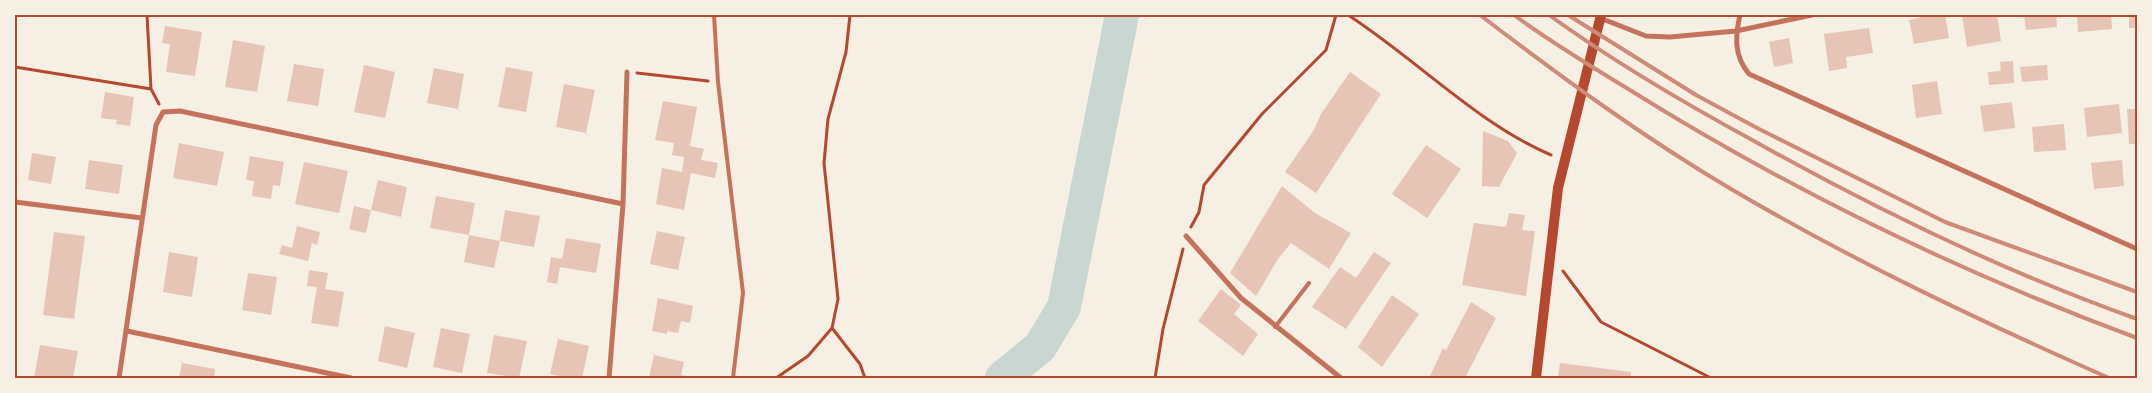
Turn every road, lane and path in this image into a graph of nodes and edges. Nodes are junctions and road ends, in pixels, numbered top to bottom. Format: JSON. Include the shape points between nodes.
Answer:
{"nodes":[{"id":1,"x":148,"y":15,"type":"edge"},
{"id":2,"x":714,"y":15,"type":"edge"},
{"id":3,"x":850,"y":15,"type":"edge"},
{"id":4,"x":1336,"y":15,"type":"edge"},
{"id":5,"x":1348,"y":15,"type":"edge"},
{"id":6,"x":1740,"y":15,"type":"edge"},
{"id":7,"x":1812,"y":15,"type":"edge"},
{"id":8,"x":1601,"y":17,"type":"edge"},
{"id":9,"x":1736,"y":31,"type":"junction"},
{"id":10,"x":15,"y":66,"type":"edge"},
{"id":11,"x":627,"y":72,"type":"joint"},
{"id":12,"x":718,"y":82,"type":"junction"},
{"id":13,"x":151,"y":89,"type":"junction"},
{"id":14,"x":163,"y":112,"type":"junction"},
{"id":15,"x":1564,"y":160,"type":"junction"},
{"id":16,"x":15,"y":202,"type":"edge"},
{"id":17,"x":623,"y":204,"type":"junction"},
{"id":18,"x":142,"y":218,"type":"junction"},
{"id":19,"x":1186,"y":236,"type":"junction"},
{"id":20,"x":2137,"y":249,"type":"edge"},
{"id":21,"x":1550,"y":253,"type":"junction"},
{"id":22,"x":1309,"y":283,"type":"dead end"},
{"id":23,"x":1275,"y":326,"type":"junction"},
{"id":24,"x":832,"y":328,"type":"junction"},
{"id":25,"x":127,"y":331,"type":"junction"},
{"id":26,"x":119,"y":378,"type":"edge"},
{"id":27,"x":351,"y":378,"type":"edge"},
{"id":28,"x":609,"y":378,"type":"edge"},
{"id":29,"x":733,"y":378,"type":"edge"},
{"id":30,"x":776,"y":378,"type":"edge"},
{"id":31,"x":865,"y":378,"type":"edge"},
{"id":32,"x":1155,"y":378,"type":"edge"},
{"id":33,"x":1341,"y":378,"type":"edge"},
{"id":34,"x":1536,"y":378,"type":"edge"},
{"id":35,"x":1711,"y":378,"type":"edge"}],
"edges":[{"from":1,"to":13,"type":"path"},
{"from":2,"to":12,"type":"lane"},
{"from":3,"to":24,"type":"path","via":[[846,52],[828,119],[824,163],[838,299]]},
{"from":4,"to":19,"type":"path","via":[[1326,50],[1262,114],[1204,184],[1199,212]]},
{"from":5,"to":15,"type":"path","via":[[1379,35],[1503,131]]},
{"from":6,"to":9,"type":"street"},
{"from":7,"to":9,"type":"street"},
{"from":8,"to":9,"type":"street","via":[[1646,36]]},
{"from":8,"to":15,"type":"main road"},
{"from":9,"to":20,"type":"street","via":[[1741,64],[1749,74]]},
{"from":10,"to":13,"type":"path"},
{"from":11,"to":12,"type":"path"},
{"from":11,"to":17,"type":"street"},
{"from":12,"to":29,"type":"lane","via":[[743,293]]},
{"from":13,"to":14,"type":"path"},
{"from":14,"to":17,"type":"street","via":[[180,112]]},
{"from":14,"to":18,"type":"street","via":[[156,125]]},
{"from":15,"to":21,"type":"main road"},
{"from":16,"to":18,"type":"street"},
{"from":17,"to":28,"type":"street"},
{"from":18,"to":25,"type":"street"},
{"from":19,"to":23,"type":"street","via":[[1241,298]]},
{"from":19,"to":32,"type":"path","via":[[1163,329]]},
{"from":21,"to":34,"type":"main road"},
{"from":21,"to":35,"type":"path","via":[[1602,322]]},
{"from":22,"to":23,"type":"lane"},
{"from":23,"to":33,"type":"street"},
{"from":24,"to":30,"type":"path","via":[[808,356]]},
{"from":24,"to":31,"type":"path","via":[[860,364]]},
{"from":25,"to":26,"type":"street"},
{"from":25,"to":27,"type":"street"}]}
